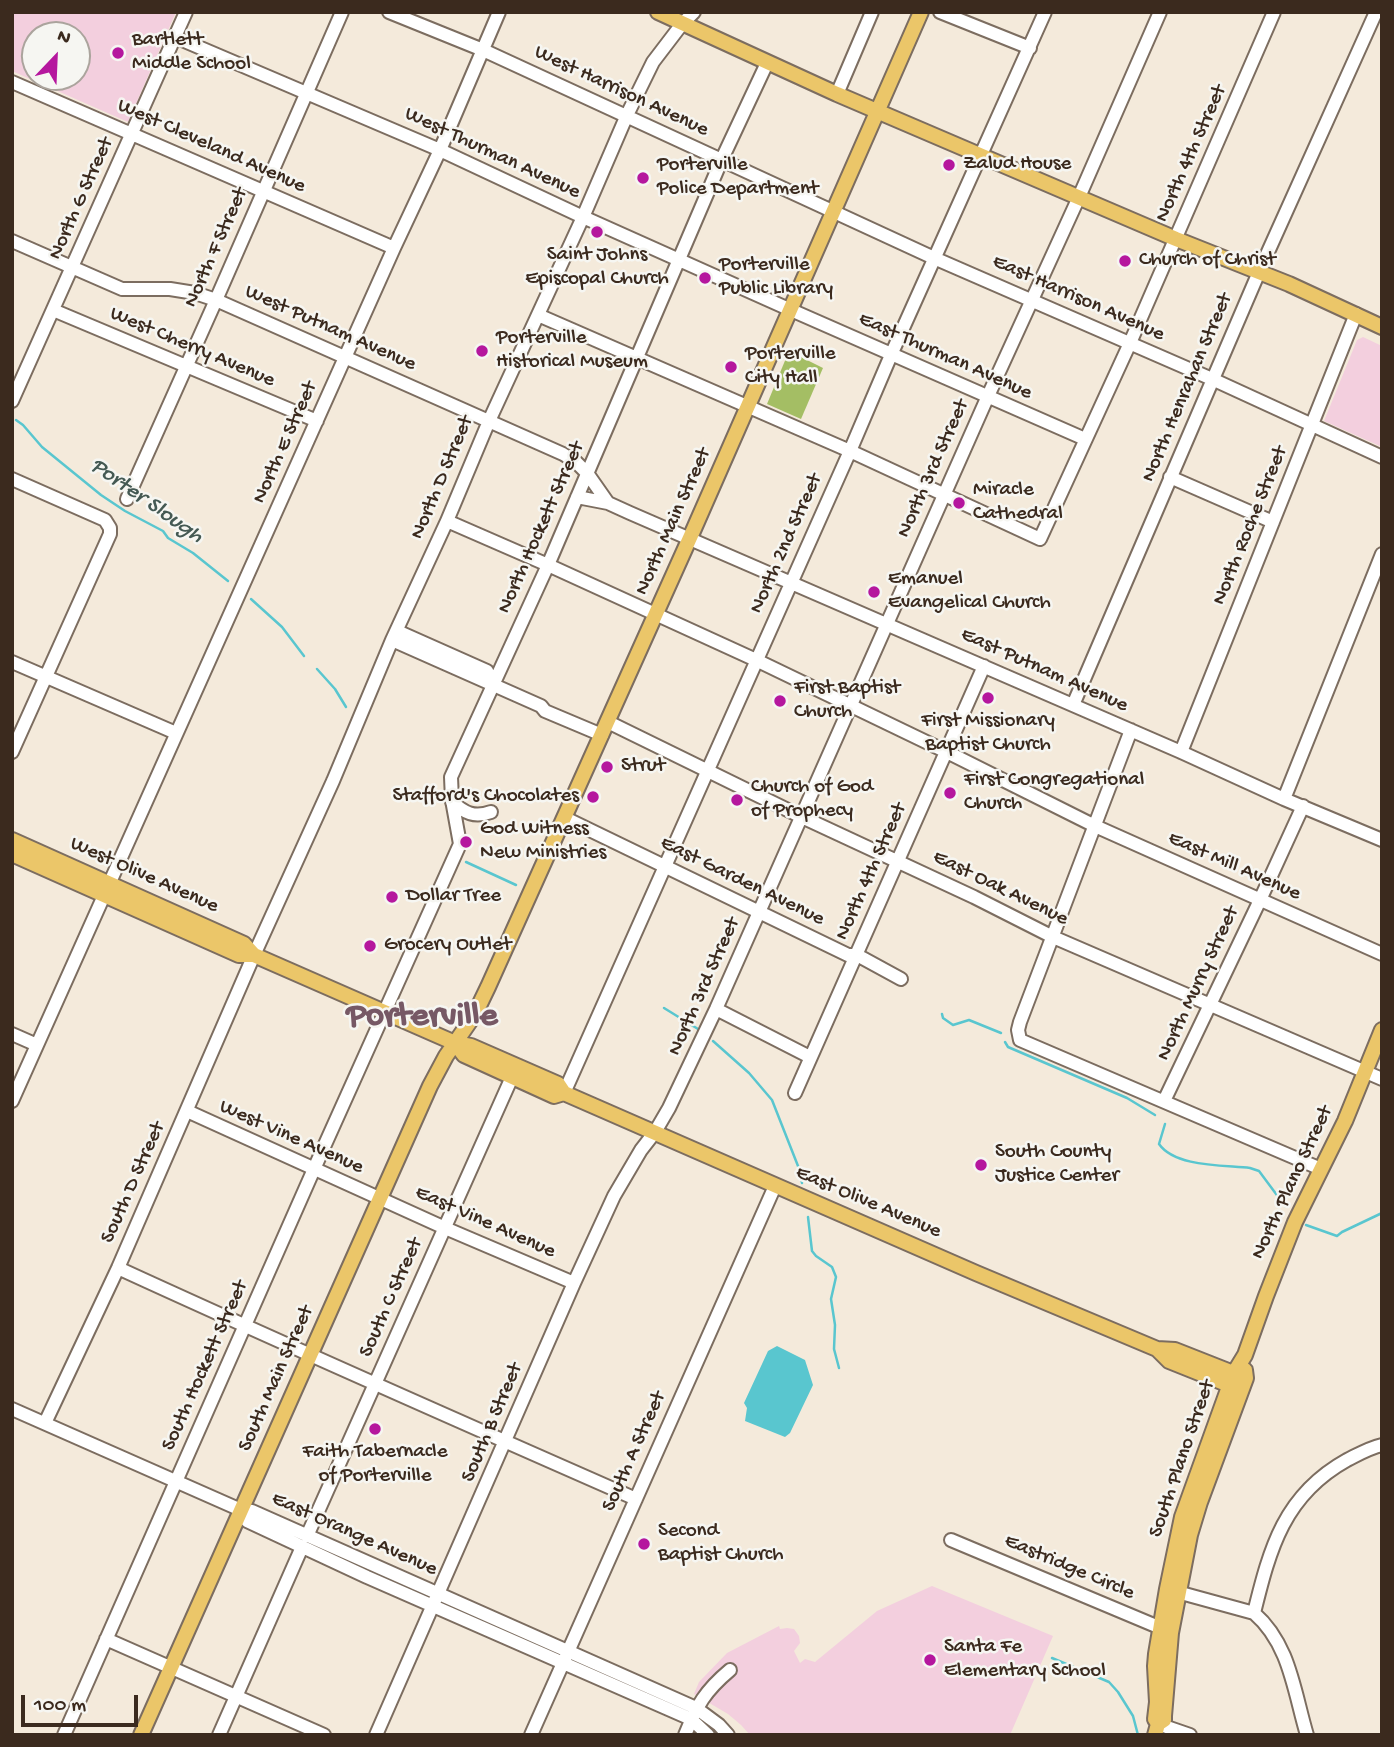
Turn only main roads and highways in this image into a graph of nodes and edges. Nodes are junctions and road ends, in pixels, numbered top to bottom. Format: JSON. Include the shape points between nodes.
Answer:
{"nodes":[{"id":1,"x":658,"y":12,"type":"edge"},
{"id":2,"x":921,"y":12,"type":"edge"},
{"id":3,"x":878,"y":112,"type":"junction"},
{"id":4,"x":1382,"y":327,"type":"edge"},
{"id":5,"x":12,"y":840,"type":"edge"},
{"id":6,"x":12,"y":854,"type":"edge"},
{"id":7,"x":108,"y":890,"type":"junction"},
{"id":8,"x":1382,"y":1030,"type":"edge"},
{"id":9,"x":455,"y":1043,"type":"junction"},
{"id":10,"x":564,"y":1093,"type":"junction"},
{"id":11,"x":1238,"y":1382,"type":"junction"},
{"id":12,"x":1183,"y":1512,"type":"junction"},
{"id":13,"x":1185,"y":1558,"type":"junction"},
{"id":14,"x":1173,"y":1590,"type":"junction"},
{"id":15,"x":1156,"y":1729,"type":"edge"},
{"id":16,"x":141,"y":1735,"type":"edge"}],
"edges":[{"from":1,"to":3,"type":"main road"},
{"from":2,"to":3,"type":"main road","name":"North Main Street"},
{"from":3,"to":4,"type":"main road"},
{"from":3,"to":9,"type":"main road","name":"North Main Street","via":[[565,818],[479,1007]]},
{"from":5,"to":7,"type":"main road","name":"West Olive Avenue"},
{"from":6,"to":7,"type":"main road","name":"West Olive Avenue"},
{"from":7,"to":9,"type":"main road","name":"West Olive Avenue","via":[[244,944],[254,956]]},
{"from":8,"to":11,"type":"main road","name":"North Plano Street","via":[[1292,1231]]},
{"from":9,"to":10,"type":"main road","name":"East Olive Avenue","via":[[558,1084]]},
{"from":9,"to":10,"type":"main road","name":"East Olive Avenue","via":[[464,1055],[554,1096]]},
{"from":9,"to":16,"type":"main road","name":"South Main Street","via":[[430,1086]]},
{"from":10,"to":11,"type":"main road","name":"East Olive Avenue","via":[[1157,1349],[1175,1350]]},
{"from":11,"to":12,"type":"main road","name":"South Plano Street"},
{"from":11,"to":13,"type":"main road","name":"South Plano Street"},
{"from":12,"to":13,"type":"main road","via":[[1188,1519],[1181,1549]]},
{"from":12,"to":14,"type":"main road","name":"South Plano Street"},
{"from":13,"to":14,"type":"main road","name":"South Plano Street"},
{"from":14,"to":15,"type":"main road","name":"South Plano Street","via":[[1166,1630],[1166,1709]]}]}
